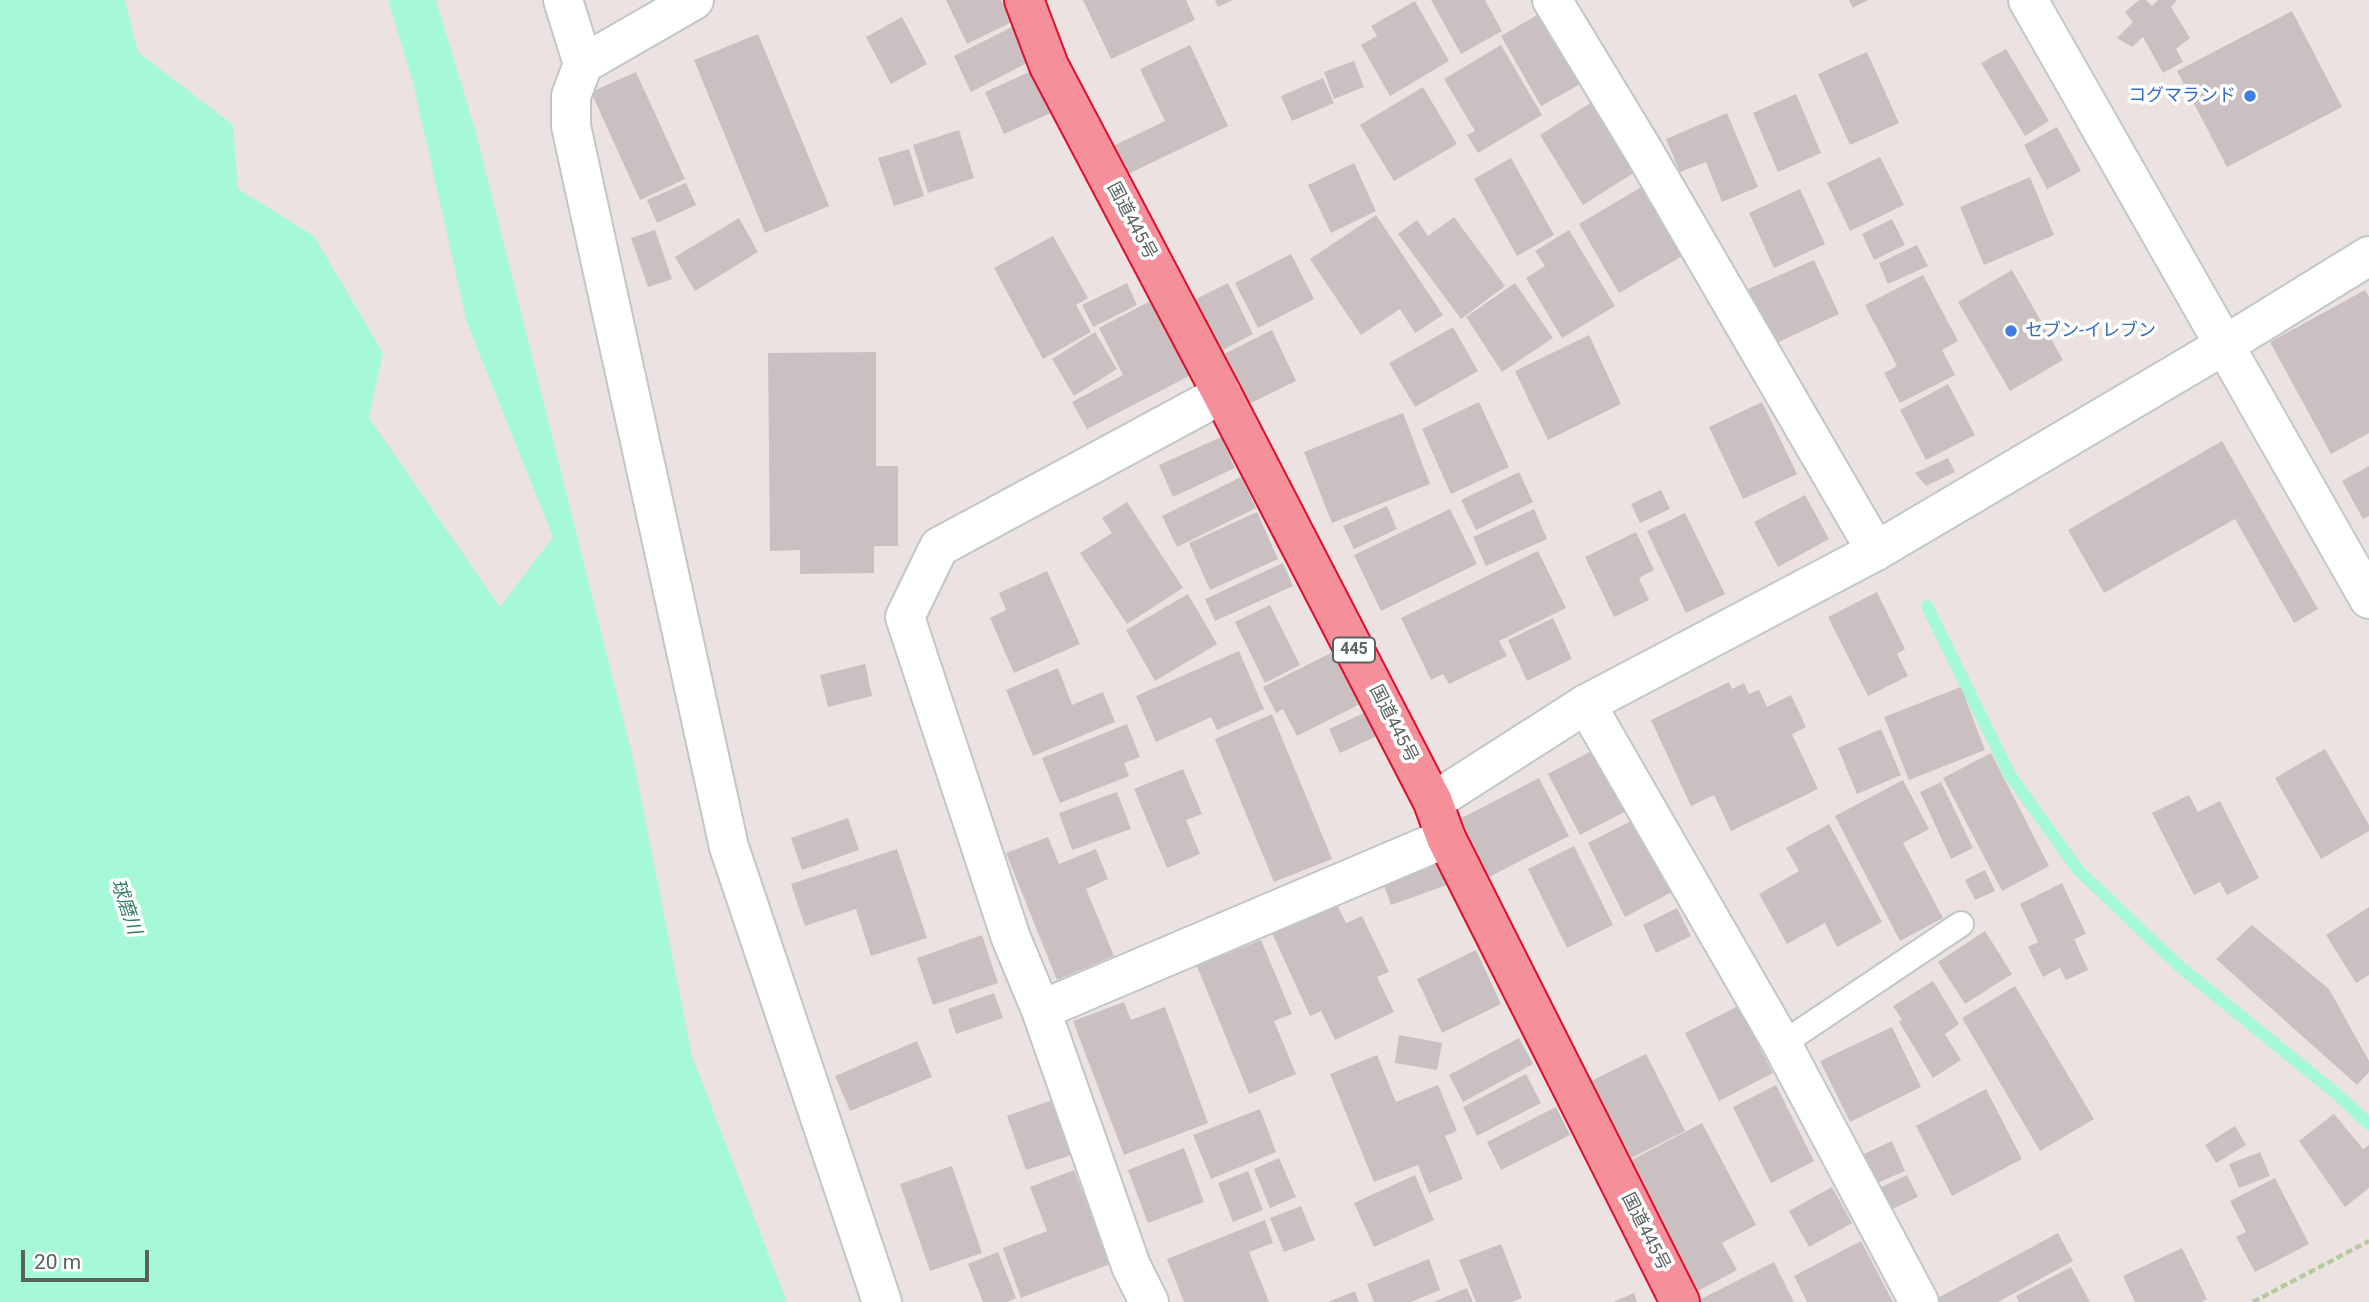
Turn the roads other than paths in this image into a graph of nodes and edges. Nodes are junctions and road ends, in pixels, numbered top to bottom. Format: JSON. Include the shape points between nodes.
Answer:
{"nodes":[{"id":1,"x":563,"y":0,"type":"edge"},
{"id":2,"x":694,"y":0,"type":"edge"},
{"id":3,"x":1024,"y":0,"type":"edge"},
{"id":4,"x":1552,"y":0,"type":"edge"},
{"id":5,"x":2028,"y":0,"type":"edge"},
{"id":6,"x":583,"y":64,"type":"junction"},
{"id":7,"x":2369,"y":256,"type":"edge"},
{"id":8,"x":2223,"y":346,"type":"junction"},
{"id":9,"x":1222,"y":394,"type":"junction"},
{"id":10,"x":1876,"y":551,"type":"junction"},
{"id":11,"x":2369,"y":599,"type":"edge"},
{"id":12,"x":1586,"y":704,"type":"junction"},
{"id":13,"x":1433,"y":802,"type":"junction"},
{"id":14,"x":1446,"y":838,"type":"junction"},
{"id":15,"x":1961,"y":924,"type":"dead end"},
{"id":16,"x":1041,"y":1010,"type":"junction"},
{"id":17,"x":1782,"y":1044,"type":"junction"},
{"id":18,"x":882,"y":1302,"type":"edge"},
{"id":19,"x":1149,"y":1302,"type":"edge"},
{"id":20,"x":1680,"y":1302,"type":"edge"},
{"id":21,"x":1919,"y":1302,"type":"edge"}],
"edges":[{"from":1,"to":6,"type":"street"},
{"from":2,"to":6,"type":"street"},
{"from":3,"to":9,"type":"highway","name":"国道445号","number":"445","via":[[1049,66]]},
{"from":4,"to":10,"type":"street"},
{"from":5,"to":8,"type":"street"},
{"from":6,"to":18,"type":"street","via":[[572,96],[571,126],[729,847]]},
{"from":7,"to":8,"type":"street"},
{"from":8,"to":10,"type":"street"},
{"from":8,"to":11,"type":"street"},
{"from":9,"to":13,"type":"highway","name":"国道445号","number":"445"},
{"from":9,"to":16,"type":"street","via":[[939,547],[905,617],[1011,938]]},
{"from":10,"to":12,"type":"street"},
{"from":12,"to":13,"type":"street"},
{"from":12,"to":17,"type":"street"},
{"from":13,"to":14,"type":"highway","name":"国道445号","number":"445"},
{"from":14,"to":16,"type":"street"},
{"from":14,"to":20,"type":"highway","name":"国道445号","number":"445"},
{"from":15,"to":17,"type":"lane"},
{"from":16,"to":19,"type":"street"},
{"from":17,"to":21,"type":"street"}]}
